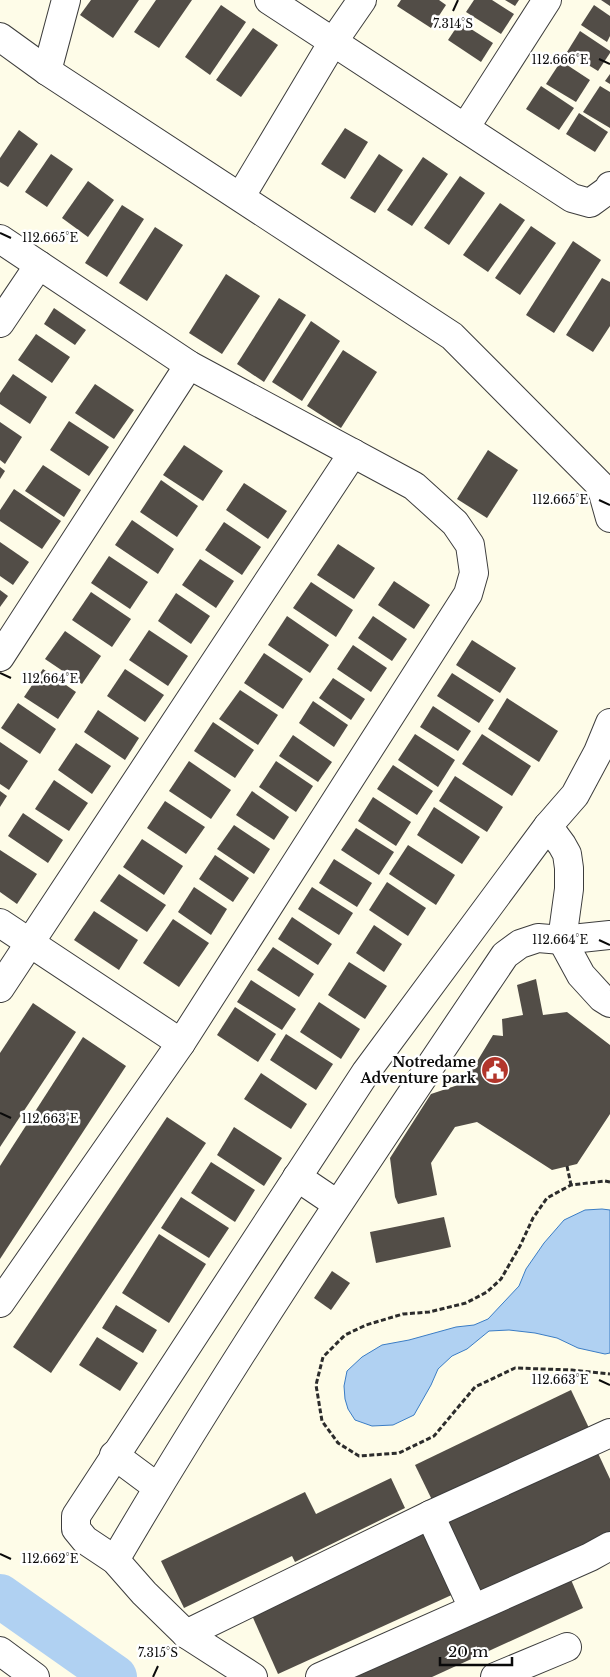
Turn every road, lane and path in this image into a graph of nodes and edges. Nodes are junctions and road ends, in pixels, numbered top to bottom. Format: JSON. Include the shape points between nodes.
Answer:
{"nodes":[{"id":1,"x":66,"y":0,"type":"edge"},
{"id":2,"x":268,"y":0,"type":"edge"},
{"id":3,"x":362,"y":0,"type":"edge"},
{"id":4,"x":547,"y":0,"type":"edge"},
{"id":5,"x":0,"y":38,"type":"edge"},
{"id":6,"x":334,"y":42,"type":"junction"},
{"id":7,"x":47,"y":71,"type":"junction"},
{"id":8,"x":465,"y":128,"type":"junction"},
{"id":9,"x":610,"y":186,"type":"edge"},
{"id":10,"x":241,"y":196,"type":"junction"},
{"id":11,"x":0,"y":239,"type":"edge"},
{"id":12,"x":39,"y":265,"type":"junction"},
{"id":13,"x":0,"y":323,"type":"edge"},
{"id":14,"x":189,"y":364,"type":"junction"},
{"id":15,"x":353,"y":453,"type":"junction"},
{"id":16,"x":606,"y":482,"type":"edge"},
{"id":17,"x":610,"y":518,"type":"edge"},
{"id":18,"x":0,"y":657,"type":"edge"},
{"id":19,"x":610,"y":723,"type":"edge"},
{"id":20,"x":548,"y":826,"type":"junction"},
{"id":21,"x":0,"y":923,"type":"edge"},
{"id":22,"x":610,"y":935,"type":"edge"},
{"id":23,"x":562,"y":940,"type":"junction"},
{"id":24,"x":30,"y":943,"type":"junction"},
{"id":25,"x":0,"y":988,"type":"edge"},
{"id":26,"x":610,"y":1003,"type":"edge"},
{"id":27,"x":181,"y":1043,"type":"junction"},
{"id":28,"x":567,"y":1166,"type":"dead end"},
{"id":29,"x":297,"y":1176,"type":"junction"},
{"id":30,"x":610,"y":1182,"type":"edge"},
{"id":31,"x":571,"y":1185,"type":"junction"},
{"id":32,"x":337,"y":1204,"type":"junction"},
{"id":33,"x":0,"y":1303,"type":"edge"},
{"id":34,"x":610,"y":1374,"type":"edge"},
{"id":35,"x":610,"y":1432,"type":"edge"},
{"id":36,"x":114,"y":1455,"type":"junction"},
{"id":37,"x":157,"y":1487,"type":"junction"},
{"id":38,"x":430,"y":1515,"type":"junction"},
{"id":39,"x":610,"y":1546,"type":"edge"},
{"id":40,"x":115,"y":1560,"type":"junction"},
{"id":41,"x":473,"y":1608,"type":"junction"},
{"id":42,"x":186,"y":1634,"type":"junction"},
{"id":43,"x":567,"y":1647,"type":"dead end"},
{"id":44,"x":0,"y":1651,"type":"edge"},
{"id":45,"x":36,"y":1677,"type":"edge"},
{"id":46,"x":253,"y":1677,"type":"edge"},
{"id":47,"x":320,"y":1677,"type":"edge"},
{"id":48,"x":494,"y":1677,"type":"edge"}],
"edges":[{"from":1,"to":7,"type":"street"},
{"from":2,"to":6,"type":"street"},
{"from":3,"to":6,"type":"street"},
{"from":4,"to":8,"type":"street"},
{"from":5,"to":7,"type":"street"},
{"from":6,"to":8,"type":"street"},
{"from":6,"to":10,"type":"street"},
{"from":7,"to":10,"type":"street"},
{"from":8,"to":9,"type":"street","via":[[572,198],[590,203]]},
{"from":10,"to":16,"type":"street","via":[[452,336]]},
{"from":11,"to":12,"type":"street"},
{"from":12,"to":13,"type":"street"},
{"from":12,"to":14,"type":"street"},
{"from":14,"to":15,"type":"street"},
{"from":14,"to":18,"type":"street"},
{"from":15,"to":24,"type":"street"},
{"from":15,"to":27,"type":"street","via":[[414,486],[455,523],[470,546],[474,573],[468,594]]},
{"from":16,"to":17,"type":"street"},
{"from":19,"to":20,"type":"street","via":[[575,794]]},
{"from":20,"to":23,"type":"street","via":[[565,850],[569,868]]},
{"from":20,"to":29,"type":"street","via":[[366,1072]]},
{"from":21,"to":24,"type":"street"},
{"from":22,"to":23,"type":"street"},
{"from":23,"to":26,"type":"street","via":[[581,976]]},
{"from":23,"to":32,"type":"street","via":[[538,938],[520,944],[504,955]]},
{"from":24,"to":25,"type":"street"},
{"from":24,"to":27,"type":"street"},
{"from":27,"to":33,"type":"street"},
{"from":28,"to":31,"type":"path"},
{"from":29,"to":32,"type":"street"},
{"from":29,"to":36,"type":"street"},
{"from":30,"to":31,"type":"path"},
{"from":31,"to":34,"type":"path","via":[[547,1198],[501,1279],[487,1292],[466,1303],[429,1312],[403,1314],[345,1335],[323,1358],[316,1385],[318,1404],[322,1421],[338,1443],[359,1456],[399,1453],[434,1436],[476,1387],[515,1368]]},
{"from":32,"to":37,"type":"street"},
{"from":35,"to":38,"type":"street"},
{"from":36,"to":37,"type":"street"},
{"from":36,"to":40,"type":"street","via":[[76,1516],[76,1529],[85,1540]]},
{"from":37,"to":40,"type":"street"},
{"from":38,"to":41,"type":"street"},
{"from":38,"to":42,"type":"street"},
{"from":39,"to":41,"type":"street"},
{"from":40,"to":42,"type":"street"},
{"from":41,"to":47,"type":"street"},
{"from":42,"to":46,"type":"street"},
{"from":43,"to":48,"type":"street"},
{"from":44,"to":45,"type":"street"}]}
